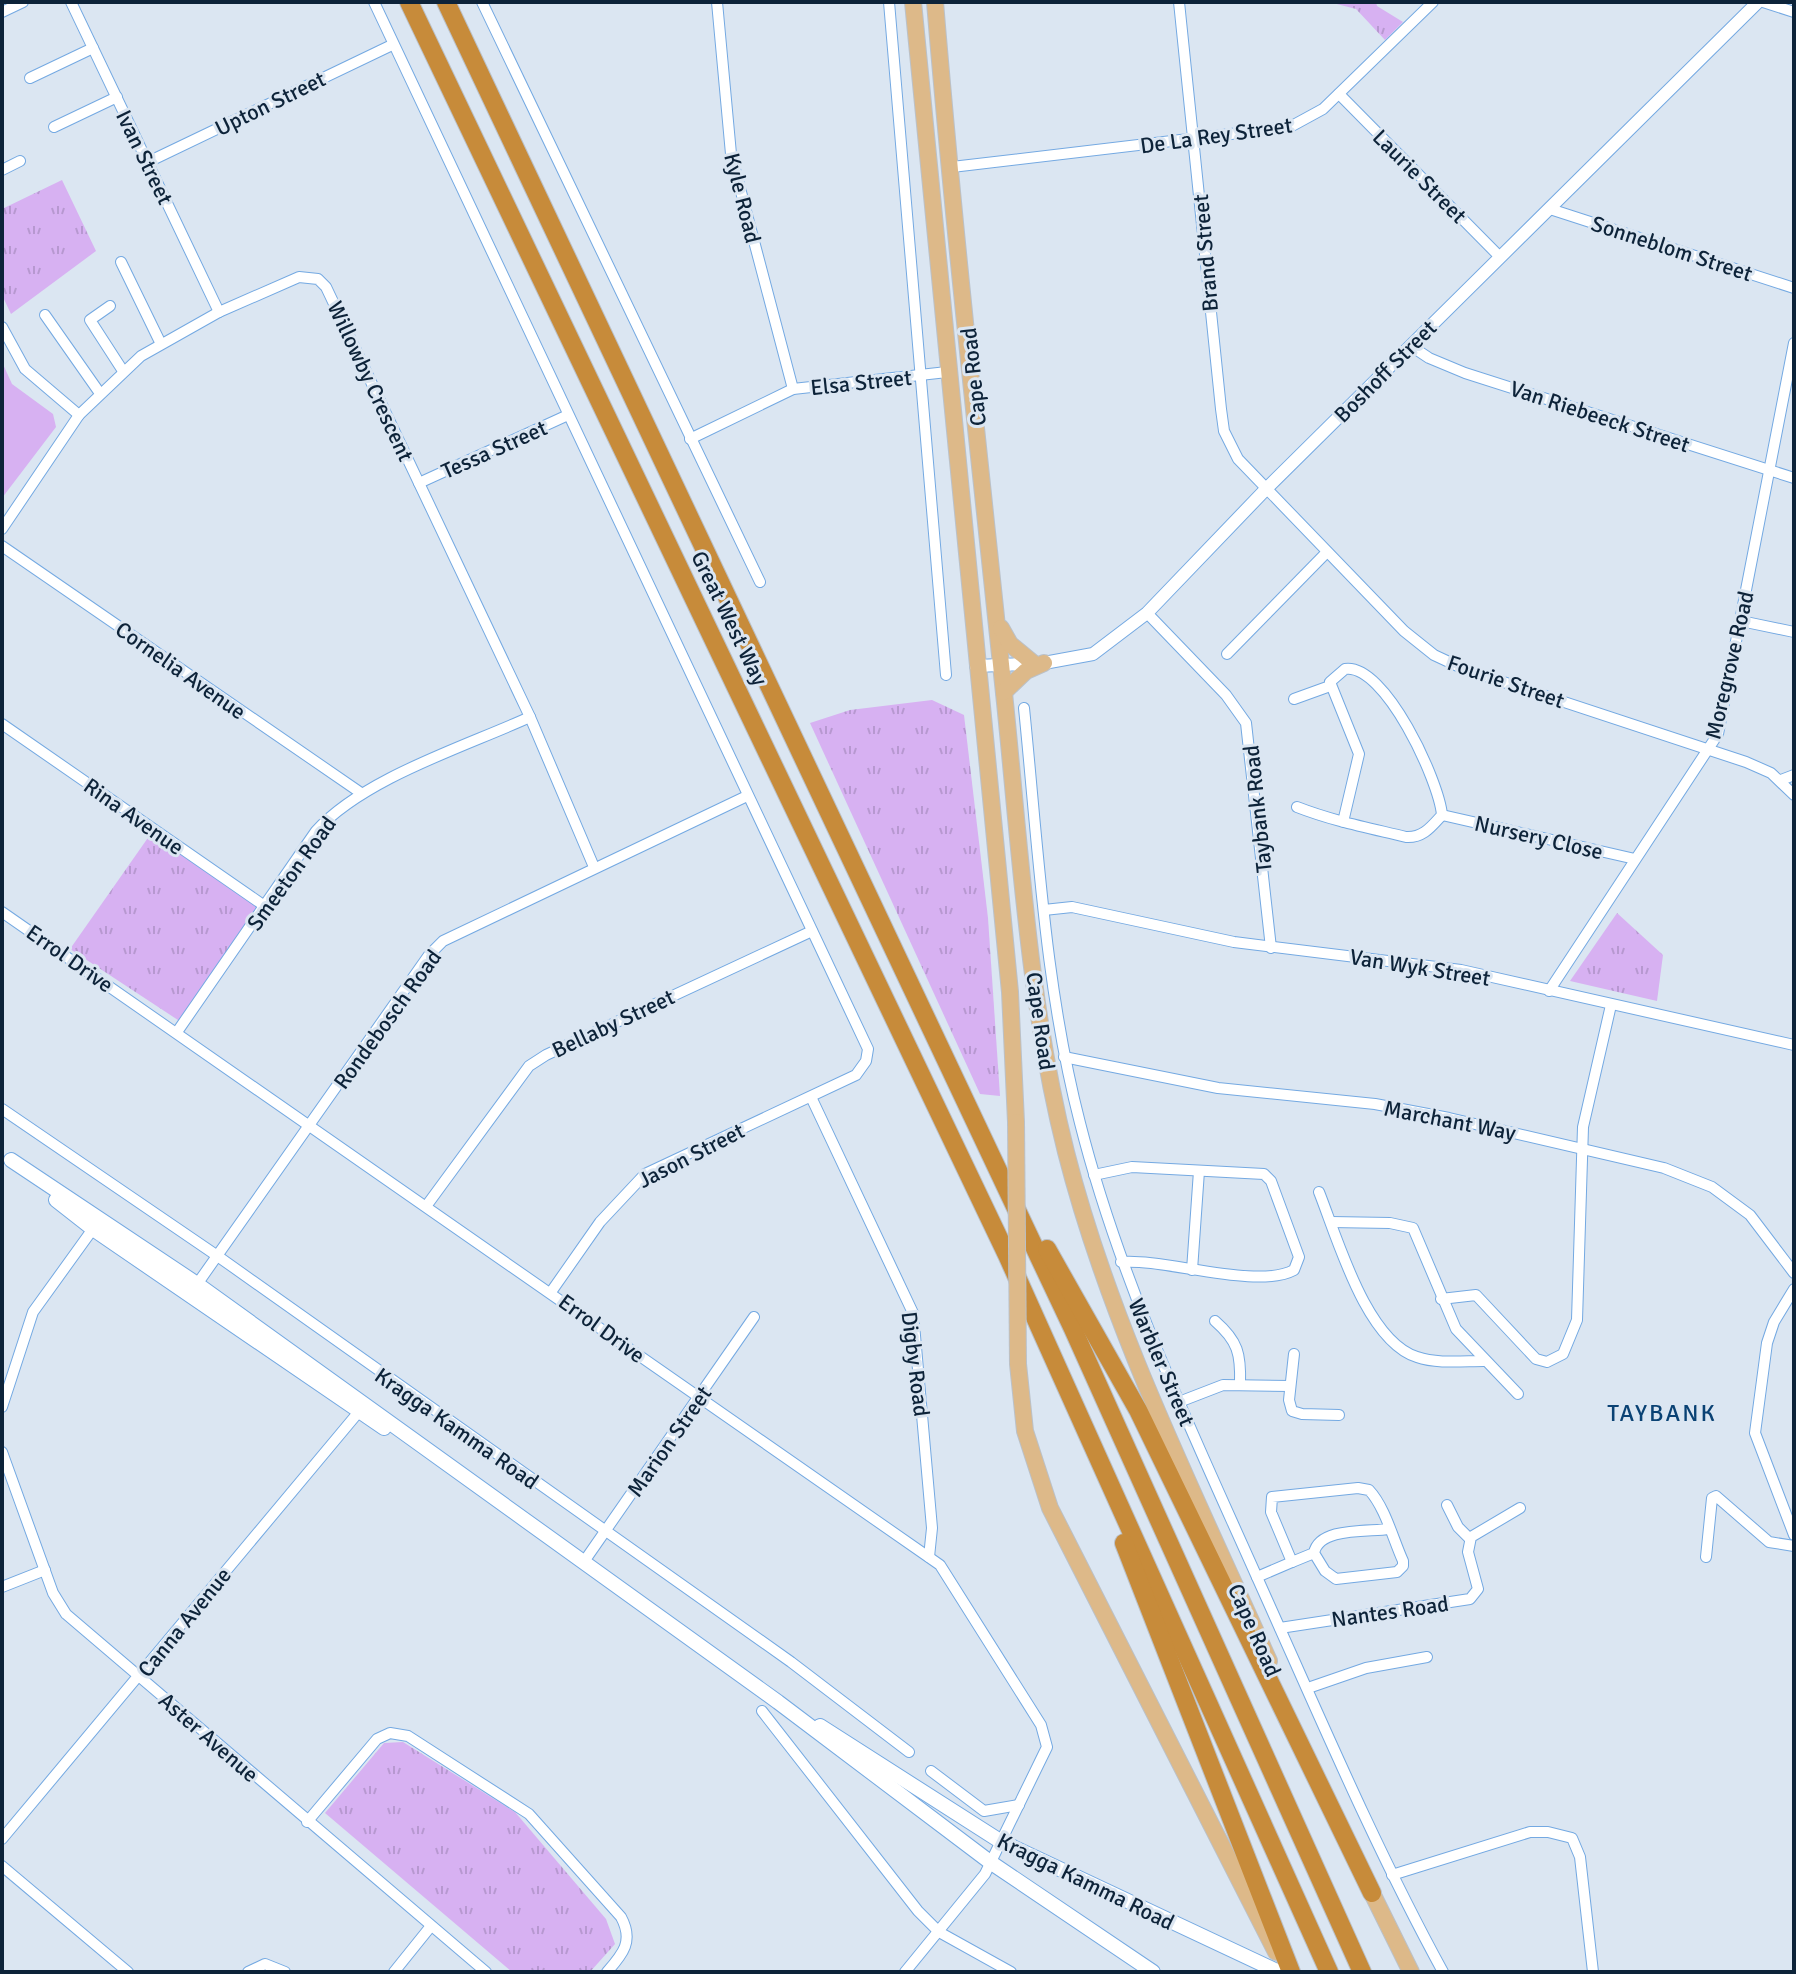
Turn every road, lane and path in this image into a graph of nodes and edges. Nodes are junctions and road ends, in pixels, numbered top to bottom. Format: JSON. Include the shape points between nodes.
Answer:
{"nodes":[{"id":1,"x":23,"y":2,"type":"edge"},
{"id":2,"x":71,"y":2,"type":"edge"},
{"id":3,"x":374,"y":2,"type":"edge"},
{"id":4,"x":409,"y":2,"type":"edge"},
{"id":5,"x":448,"y":2,"type":"edge"},
{"id":6,"x":482,"y":2,"type":"edge"},
{"id":7,"x":717,"y":2,"type":"edge"},
{"id":8,"x":889,"y":2,"type":"edge"},
{"id":9,"x":913,"y":2,"type":"edge"},
{"id":10,"x":935,"y":2,"type":"edge"},
{"id":11,"x":1179,"y":2,"type":"edge"},
{"id":12,"x":1433,"y":2,"type":"edge"},
{"id":13,"x":1760,"y":2,"type":"edge"},
{"id":14,"x":2,"y":12,"type":"edge"},
{"id":15,"x":1794,"y":12,"type":"edge"},
{"id":16,"x":392,"y":45,"type":"junction"},
{"id":17,"x":93,"y":48,"type":"junction"},
{"id":18,"x":30,"y":78,"type":"dead end"},
{"id":19,"x":1339,"y":94,"type":"junction"},
{"id":20,"x":117,"y":97,"type":"junction"},
{"id":21,"x":54,"y":127,"type":"dead end"},
{"id":22,"x":1196,"y":140,"type":"junction"},
{"id":23,"x":20,"y":161,"type":"dead end"},
{"id":24,"x":148,"y":162,"type":"junction"},
{"id":25,"x":952,"y":167,"type":"junction"},
{"id":26,"x":2,"y":170,"type":"edge"},
{"id":27,"x":1550,"y":209,"type":"junction"},
{"id":28,"x":1500,"y":257,"type":"junction"},
{"id":29,"x":121,"y":262,"type":"dead end"},
{"id":30,"x":1794,"y":288,"type":"edge"},
{"id":31,"x":110,"y":306,"type":"dead end"},
{"id":32,"x":219,"y":312,"type":"junction"},
{"id":33,"x":45,"y":315,"type":"dead end"},
{"id":34,"x":2,"y":327,"type":"edge"},
{"id":35,"x":160,"y":342,"type":"junction"},
{"id":36,"x":1794,"y":343,"type":"edge"},
{"id":37,"x":1411,"y":346,"type":"junction"},
{"id":38,"x":123,"y":371,"type":"junction"},
{"id":39,"x":947,"y":372,"type":"junction"},
{"id":40,"x":920,"y":375,"type":"junction"},
{"id":41,"x":793,"y":389,"type":"junction"},
{"id":42,"x":99,"y":392,"type":"junction"},
{"id":43,"x":79,"y":415,"type":"junction"},
{"id":44,"x":568,"y":415,"type":"junction"},
{"id":45,"x":690,"y":439,"type":"junction"},
{"id":46,"x":1768,"y":469,"type":"junction"},
{"id":47,"x":1794,"y":478,"type":"edge"},
{"id":48,"x":419,"y":483,"type":"junction"},
{"id":49,"x":1266,"y":489,"type":"junction"},
{"id":50,"x":2,"y":529,"type":"edge"},
{"id":51,"x":2,"y":546,"type":"edge"},
{"id":52,"x":1327,"y":552,"type":"junction"},
{"id":53,"x":760,"y":582,"type":"dead end"},
{"id":54,"x":1147,"y":613,"type":"junction"},
{"id":55,"x":996,"y":615,"type":"junction"},
{"id":56,"x":1741,"y":621,"type":"junction"},
{"id":57,"x":1794,"y":632,"type":"edge"},
{"id":58,"x":1227,"y":654,"type":"dead end"},
{"id":59,"x":1038,"y":663,"type":"junction"},
{"id":60,"x":1001,"y":664,"type":"junction"},
{"id":61,"x":976,"y":666,"type":"junction"},
{"id":62,"x":946,"y":675,"type":"dead end"},
{"id":63,"x":1330,"y":686,"type":"junction"},
{"id":64,"x":1004,"y":692,"type":"junction"},
{"id":65,"x":1294,"y":699,"type":"dead end"},
{"id":66,"x":1024,"y":708,"type":"dead end"},
{"id":67,"x":530,"y":717,"type":"junction"},
{"id":68,"x":2,"y":724,"type":"edge"},
{"id":69,"x":1711,"y":749,"type":"junction"},
{"id":70,"x":1794,"y":775,"type":"edge"},
{"id":71,"x":1781,"y":780,"type":"junction"},
{"id":72,"x":361,"y":793,"type":"junction"},
{"id":73,"x":1794,"y":795,"type":"edge"},
{"id":74,"x":747,"y":796,"type":"junction"},
{"id":75,"x":1297,"y":807,"type":"dead end"},
{"id":76,"x":1442,"y":815,"type":"junction"},
{"id":77,"x":1343,"y":822,"type":"junction"},
{"id":78,"x":1635,"y":859,"type":"junction"},
{"id":79,"x":594,"y":867,"type":"junction"},
{"id":80,"x":266,"y":907,"type":"junction"},
{"id":81,"x":1044,"y":910,"type":"junction"},
{"id":82,"x":2,"y":912,"type":"edge"},
{"id":83,"x":812,"y":931,"type":"junction"},
{"id":84,"x":1271,"y":948,"type":"junction"},
{"id":85,"x":1549,"y":991,"type":"junction"},
{"id":86,"x":1611,"y":1005,"type":"junction"},
{"id":87,"x":177,"y":1032,"type":"junction"},
{"id":88,"x":1794,"y":1045,"type":"edge"},
{"id":89,"x":1064,"y":1057,"type":"junction"},
{"id":90,"x":811,"y":1097,"type":"junction"},
{"id":91,"x":2,"y":1109,"type":"edge"},
{"id":92,"x":312,"y":1125,"type":"junction"},
{"id":93,"x":1581,"y":1148,"type":"junction"},
{"id":94,"x":991,"y":1154,"type":"junction"},
{"id":95,"x":7,"y":1156,"type":"edge"},
{"id":96,"x":1199,"y":1171,"type":"junction"},
{"id":97,"x":1094,"y":1175,"type":"junction"},
{"id":98,"x":1319,"y":1192,"type":"dead end"},
{"id":99,"x":427,"y":1205,"type":"junction"},
{"id":100,"x":1331,"y":1222,"type":"junction"},
{"id":101,"x":96,"y":1224,"type":"junction"},
{"id":102,"x":216,"y":1255,"type":"junction"},
{"id":103,"x":1007,"y":1255,"type":"junction"},
{"id":104,"x":1121,"y":1262,"type":"junction"},
{"id":105,"x":1192,"y":1270,"type":"junction"},
{"id":106,"x":1794,"y":1273,"type":"edge"},
{"id":107,"x":194,"y":1288,"type":"junction"},
{"id":108,"x":1794,"y":1289,"type":"edge"},
{"id":109,"x":551,"y":1292,"type":"junction"},
{"id":110,"x":1441,"y":1299,"type":"junction"},
{"id":111,"x":754,"y":1317,"type":"dead end"},
{"id":112,"x":1215,"y":1321,"type":"dead end"},
{"id":113,"x":1294,"y":1354,"type":"dead end"},
{"id":114,"x":1484,"y":1361,"type":"junction"},
{"id":115,"x":1240,"y":1384,"type":"junction"},
{"id":116,"x":1290,"y":1386,"type":"junction"},
{"id":117,"x":4,"y":1390,"type":"edge"},
{"id":118,"x":1518,"y":1394,"type":"dead end"},
{"id":119,"x":699,"y":1398,"type":"junction"},
{"id":120,"x":1179,"y":1402,"type":"junction"},
{"id":121,"x":2,"y":1407,"type":"edge"},
{"id":122,"x":362,"y":1408,"type":"junction"},
{"id":123,"x":1339,"y":1415,"type":"dead end"},
{"id":124,"x":2,"y":1452,"type":"edge"},
{"id":125,"x":1447,"y":1505,"type":"dead end"},
{"id":126,"x":1520,"y":1508,"type":"dead end"},
{"id":127,"x":1389,"y":1529,"type":"junction"},
{"id":128,"x":605,"y":1533,"type":"junction"},
{"id":129,"x":1794,"y":1535,"type":"edge"},
{"id":130,"x":1470,"y":1539,"type":"junction"},
{"id":131,"x":1794,"y":1546,"type":"edge"},
{"id":132,"x":1314,"y":1553,"type":"junction"},
{"id":133,"x":929,"y":1557,"type":"junction"},
{"id":134,"x":1706,"y":1557,"type":"dead end"},
{"id":135,"x":1292,"y":1562,"type":"junction"},
{"id":136,"x":583,"y":1563,"type":"junction"},
{"id":137,"x":45,"y":1570,"type":"junction"},
{"id":138,"x":1257,"y":1577,"type":"junction"},
{"id":139,"x":2,"y":1587,"type":"edge"},
{"id":140,"x":1280,"y":1628,"type":"junction"},
{"id":141,"x":1427,"y":1657,"type":"dead end"},
{"id":142,"x":139,"y":1677,"type":"junction"},
{"id":143,"x":1308,"y":1688,"type":"junction"},
{"id":144,"x":778,"y":1702,"type":"junction"},
{"id":145,"x":762,"y":1711,"type":"dead end"},
{"id":146,"x":909,"y":1752,"type":"dead end"},
{"id":147,"x":931,"y":1771,"type":"dead end"},
{"id":148,"x":1019,"y":1805,"type":"junction"},
{"id":149,"x":307,"y":1822,"type":"junction"},
{"id":150,"x":2,"y":1839,"type":"edge"},
{"id":151,"x":1000,"y":1841,"type":"junction"},
{"id":152,"x":990,"y":1862,"type":"junction"},
{"id":153,"x":2,"y":1866,"type":"edge"},
{"id":154,"x":1392,"y":1875,"type":"junction"},
{"id":155,"x":1372,"y":1893,"type":"junction"},
{"id":156,"x":431,"y":1926,"type":"junction"},
{"id":157,"x":939,"y":1932,"type":"junction"},
{"id":158,"x":128,"y":1972,"type":"edge"},
{"id":159,"x":248,"y":1972,"type":"edge"},
{"id":160,"x":285,"y":1972,"type":"edge"},
{"id":161,"x":394,"y":1972,"type":"edge"},
{"id":162,"x":486,"y":1972,"type":"edge"},
{"id":163,"x":607,"y":1972,"type":"edge"},
{"id":164,"x":905,"y":1972,"type":"edge"},
{"id":165,"x":1011,"y":1972,"type":"edge"},
{"id":166,"x":1153,"y":1972,"type":"edge"},
{"id":167,"x":1279,"y":1972,"type":"edge"},
{"id":168,"x":1289,"y":1972,"type":"edge"},
{"id":169,"x":1329,"y":1972,"type":"edge"},
{"id":170,"x":1362,"y":1972,"type":"edge"},
{"id":171,"x":1411,"y":1972,"type":"edge"},
{"id":172,"x":1443,"y":1972,"type":"edge"},
{"id":173,"x":1593,"y":1972,"type":"edge"}],
"edges":[{"from":1,"to":14,"type":"street"},
{"from":2,"to":17,"type":"street","name":"Ivan Street"},
{"from":3,"to":16,"type":"street"},
{"from":4,"to":103,"type":"highway","name":"Great West Way"},
{"from":5,"to":94,"type":"highway","name":"Great West Way"},
{"from":6,"to":45,"type":"street","name":"Great West Way"},
{"from":7,"to":41,"type":"street","name":"Kyle Road","via":[[731,154]]},
{"from":8,"to":40,"type":"street"},
{"from":9,"to":39,"type":"main road","name":"Cape Road"},
{"from":10,"to":25,"type":"main road","name":"Cape Road"},
{"from":11,"to":22,"type":"street","name":"Brand Street"},
{"from":12,"to":19,"type":"street","name":"De La Rey Street"},
{"from":13,"to":15,"type":"street"},
{"from":13,"to":27,"type":"street","name":"Boshoff Street"},
{"from":16,"to":24,"type":"street","name":"Upton Street"},
{"from":16,"to":44,"type":"street"},
{"from":17,"to":18,"type":"street"},
{"from":17,"to":20,"type":"street","name":"Ivan Street"},
{"from":19,"to":22,"type":"street","name":"De La Rey Street","via":[[1311,118],[1290,127]]},
{"from":19,"to":28,"type":"street","name":"Laurie Street"},
{"from":20,"to":21,"type":"street"},
{"from":20,"to":24,"type":"street","name":"Ivan Street"},
{"from":22,"to":25,"type":"street","name":"De La Rey Street"},
{"from":22,"to":49,"type":"street","name":"Brand Street","via":[[1224,431],[1238,459]]},
{"from":23,"to":26,"type":"street"},
{"from":24,"to":32,"type":"street","name":"Ivan Street"},
{"from":25,"to":55,"type":"main road","name":"Cape Road"},
{"from":27,"to":28,"type":"street","name":"Boshoff Street"},
{"from":27,"to":30,"type":"street","name":"Sonneblom Street"},
{"from":28,"to":37,"type":"street","name":"Boshoff Street"},
{"from":29,"to":35,"type":"street"},
{"from":31,"to":38,"type":"street","via":[[90,320]]},
{"from":32,"to":35,"type":"street","name":"Willowby Crescent"},
{"from":32,"to":48,"type":"street","name":"Willowby Crescent","via":[[299,277],[322,282]]},
{"from":33,"to":42,"type":"street"},
{"from":34,"to":43,"type":"street","via":[[25,369]]},
{"from":35,"to":38,"type":"street","name":"Willowby Crescent"},
{"from":36,"to":46,"type":"street","name":"Moregrove Road"},
{"from":37,"to":46,"type":"street","name":"Van Riebeeck Street","via":[[1465,373]]},
{"from":37,"to":49,"type":"street","name":"Boshoff Street"},
{"from":38,"to":42,"type":"street","name":"Willowby Crescent"},
{"from":39,"to":40,"type":"street","name":"Elsa Street"},
{"from":39,"to":61,"type":"main road","name":"Cape Road"},
{"from":40,"to":41,"type":"street","name":"Elsa Street"},
{"from":40,"to":62,"type":"street"},
{"from":41,"to":45,"type":"street","name":"Elsa Street"},
{"from":42,"to":43,"type":"street","name":"Willowby Crescent"},
{"from":43,"to":50,"type":"street","name":"Willowby Crescent"},
{"from":44,"to":48,"type":"street","name":"Tessa Street"},
{"from":44,"to":74,"type":"street"},
{"from":45,"to":53,"type":"street","name":"Great West Way"},
{"from":46,"to":47,"type":"street","name":"Van Riebeeck Street"},
{"from":46,"to":56,"type":"street","name":"Moregrove Road"},
{"from":48,"to":67,"type":"street","name":"Willowby Crescent"},
{"from":49,"to":52,"type":"street","name":"Fourie Street"},
{"from":49,"to":54,"type":"street","name":"Boshoff Street"},
{"from":51,"to":72,"type":"street","name":"Cornelia Avenue"},
{"from":52,"to":58,"type":"street"},
{"from":52,"to":69,"type":"street","name":"Fourie Street","via":[[1404,631],[1446,662]]},
{"from":54,"to":59,"type":"street","name":"Boshoff Street","via":[[1101,650]]},
{"from":54,"to":84,"type":"street","name":"Taybank Road","via":[[1246,723]]},
{"from":55,"to":59,"type":"main road","via":[[1010,644]]},
{"from":55,"to":60,"type":"main road","name":"Cape Road"},
{"from":56,"to":57,"type":"street"},
{"from":56,"to":69,"type":"street","name":"Moregrove Road","via":[[1721,725]]},
{"from":59,"to":60,"type":"street","name":"Boshoff Street"},
{"from":59,"to":64,"type":"main road"},
{"from":60,"to":61,"type":"street","name":"Boshoff Street"},
{"from":60,"to":64,"type":"main road","name":"Cape Road"},
{"from":61,"to":168,"type":"main road","name":"Cape Road","bridge":true,"via":[[1010,992],[1018,1364],[1028,1444],[1050,1508]]},
{"from":63,"to":65,"type":"street"},
{"from":63,"to":76,"type":"street","via":[[1340,672],[1352,668],[1378,686],[1426,763]]},
{"from":63,"to":77,"type":"street","via":[[1359,754]]},
{"from":64,"to":155,"type":"main road","name":"Cape Road","via":[[1037,1008],[1081,1206],[1139,1369]]},
{"from":66,"to":81,"type":"street","name":"Warbler Street"},
{"from":67,"to":72,"type":"street","name":"Smeeton Road"},
{"from":67,"to":79,"type":"street","name":"Willowby Crescent"},
{"from":68,"to":80,"type":"street","name":"Rina Avenue"},
{"from":69,"to":71,"type":"street","name":"Fourie Street"},
{"from":69,"to":78,"type":"street","name":"Moregrove Road"},
{"from":70,"to":71,"type":"street"},
{"from":71,"to":73,"type":"street","name":"Fourie Street"},
{"from":72,"to":80,"type":"street","name":"Smeeton Road","via":[[316,831]]},
{"from":74,"to":79,"type":"street","name":"Rondebosch Road"},
{"from":74,"to":83,"type":"street"},
{"from":75,"to":77,"type":"street"},
{"from":76,"to":77,"type":"street","via":[[1413,837]]},
{"from":76,"to":78,"type":"street","name":"Nursery Close"},
{"from":78,"to":85,"type":"street","name":"Moregrove Road"},
{"from":79,"to":92,"type":"street","name":"Rondebosch Road","via":[[443,941]]},
{"from":80,"to":87,"type":"street","name":"Smeeton Road"},
{"from":81,"to":84,"type":"street","name":"Van Wyk Street","via":[[1072,907]]},
{"from":81,"to":89,"type":"street","name":"Warbler Street"},
{"from":82,"to":87,"type":"street","name":"Errol Drive"},
{"from":83,"to":90,"type":"street","name":"Jason Street","via":[[866,1042],[866,1061],[856,1075]]},
{"from":83,"to":99,"type":"street","name":"Bellaby Street","via":[[529,1066]]},
{"from":84,"to":85,"type":"street","name":"Van Wyk Street","via":[[1415,962]]},
{"from":85,"to":86,"type":"street","name":"Van Wyk Street"},
{"from":86,"to":88,"type":"street","name":"Van Wyk Street"},
{"from":86,"to":93,"type":"street"},
{"from":87,"to":92,"type":"street","name":"Errol Drive"},
{"from":89,"to":93,"type":"street","name":"Marchant Way","via":[[1218,1088],[1375,1104]]},
{"from":89,"to":97,"type":"street","name":"Warbler Street"},
{"from":90,"to":109,"type":"street","name":"Jason Street","via":[[637,1180]]},
{"from":90,"to":133,"type":"street","name":"Digby Road","via":[[913,1313],[932,1528]]},
{"from":91,"to":102,"type":"street","name":"Kragga Kamma Road"},
{"from":92,"to":99,"type":"street","name":"Errol Drive"},
{"from":92,"to":102,"type":"street","name":"Rondebosch Road"},
{"from":93,"to":106,"type":"street","name":"Marchant Way","via":[[1664,1168],[1712,1187],[1750,1215]]},
{"from":93,"to":110,"type":"street","via":[[1577,1320],[1563,1354],[1541,1362],[1476,1295]]},
{"from":94,"to":155,"type":"highway","via":[[1138,1410]]},
{"from":94,"to":170,"type":"highway"},
{"from":95,"to":101,"type":"main road","name":"Kragga Kamma Road"},
{"from":96,"to":97,"type":"street","via":[[1125,1168]]},
{"from":96,"to":105,"type":"street"},
{"from":96,"to":105,"type":"street","via":[[1268,1177],[1299,1261],[1294,1270],[1282,1274]]},
{"from":97,"to":104,"type":"street","name":"Warbler Street"},
{"from":98,"to":100,"type":"street"},
{"from":99,"to":109,"type":"street","name":"Errol Drive"},
{"from":100,"to":110,"type":"street","via":[[1413,1228]]},
{"from":100,"to":114,"type":"street","via":[[1358,1287],[1392,1341],[1417,1357]]},
{"from":101,"to":107,"type":"main road","name":"Kragga Kamma Road"},
{"from":101,"to":117,"type":"street","via":[[33,1312]]},
{"from":102,"to":107,"type":"street","name":"Rondebosch Road"},
{"from":102,"to":128,"type":"street","name":"Kragga Kamma Road"},
{"from":103,"to":168,"type":"highway"},
{"from":103,"to":169,"type":"highway"},
{"from":104,"to":105,"type":"street"},
{"from":104,"to":120,"type":"street","name":"Warbler Street"},
{"from":107,"to":122,"type":"main road","name":"Kragga Kamma Road"},
{"from":108,"to":129,"type":"street","via":[[1767,1343],[1755,1433]]},
{"from":109,"to":119,"type":"street","name":"Errol Drive"},
{"from":110,"to":114,"type":"street","via":[[1456,1329]]},
{"from":111,"to":119,"type":"street","name":"Marion Street"},
{"from":112,"to":115,"type":"street","via":[[1240,1351]]},
{"from":113,"to":116,"type":"street"},
{"from":114,"to":118,"type":"street"},
{"from":115,"to":116,"type":"street"},
{"from":115,"to":120,"type":"street","via":[[1210,1388]]},
{"from":116,"to":123,"type":"street","via":[[1289,1406],[1295,1414]]},
{"from":117,"to":121,"type":"street"},
{"from":119,"to":128,"type":"street","name":"Marion Street"},
{"from":119,"to":133,"type":"street","name":"Errol Drive"},
{"from":120,"to":138,"type":"street","name":"Warbler Street"},
{"from":122,"to":136,"type":"main road","name":"Kragga Kamma Road"},
{"from":122,"to":142,"type":"street","name":"Canna Avenue"},
{"from":124,"to":137,"type":"street","name":"Aster Avenue"},
{"from":125,"to":130,"type":"street"},
{"from":126,"to":130,"type":"street"},
{"from":127,"to":132,"type":"street","via":[[1325,1537]]},
{"from":127,"to":132,"type":"street","via":[[1403,1561],[1397,1572],[1336,1579]]},
{"from":127,"to":135,"type":"street","via":[[1376,1499],[1364,1488],[1277,1495],[1270,1501],[1271,1512]]},
{"from":128,"to":136,"type":"street","name":"Marion Street"},
{"from":128,"to":146,"type":"street","name":"Kragga Kamma Road","via":[[791,1662]]},
{"from":130,"to":140,"type":"street","name":"Nantes Road","via":[[1468,1552],[1478,1589],[1470,1599]]},
{"from":131,"to":134,"type":"street","via":[[1769,1542],[1716,1496]]},
{"from":132,"to":135,"type":"street"},
{"from":133,"to":148,"type":"street","name":"Errol Drive","via":[[945,1572],[1045,1733],[1045,1755]]},
{"from":135,"to":138,"type":"street"},
{"from":136,"to":144,"type":"main road","name":"Kragga Kamma Road"},
{"from":137,"to":139,"type":"street"},
{"from":137,"to":142,"type":"street","name":"Aster Avenue","via":[[66,1614]]},
{"from":138,"to":140,"type":"street","name":"Warbler Street"},
{"from":140,"to":143,"type":"street","name":"Warbler Street"},
{"from":141,"to":143,"type":"street","via":[[1366,1668]]},
{"from":142,"to":149,"type":"street","name":"Aster Avenue"},
{"from":142,"to":150,"type":"street","name":"Canna Avenue"},
{"from":143,"to":154,"type":"street","name":"Warbler Street"},
{"from":144,"to":151,"type":"main road","name":"Kragga Kamma Road"},
{"from":144,"to":152,"type":"main road","name":"Kragga Kamma Road"},
{"from":145,"to":157,"type":"street","via":[[903,1895]]},
{"from":147,"to":148,"type":"street","via":[[984,1811]]},
{"from":148,"to":151,"type":"street","name":"Errol Drive"},
{"from":149,"to":156,"type":"street","name":"Aster Avenue"},
{"from":149,"to":163,"type":"street","via":[[377,1739],[390,1733],[408,1736],[529,1814],[621,1917],[628,1931],[627,1946]]},
{"from":151,"to":152,"type":"street","name":"Errol Drive"},
{"from":151,"to":167,"type":"main road","name":"Kragga Kamma Road"},
{"from":152,"to":157,"type":"street","name":"Errol Drive"},
{"from":152,"to":166,"type":"main road","name":"Kragga Kamma Road"},
{"from":153,"to":158,"type":"street"},
{"from":154,"to":172,"type":"street","name":"Warbler Street"},
{"from":154,"to":173,"type":"street","via":[[1530,1832],[1572,1838],[1580,1857]]},
{"from":155,"to":171,"type":"main road","name":"Cape Road"},
{"from":156,"to":161,"type":"street"},
{"from":156,"to":162,"type":"street","name":"Aster Avenue"},
{"from":157,"to":164,"type":"street","name":"Errol Drive"},
{"from":157,"to":165,"type":"street"},
{"from":159,"to":160,"type":"street","via":[[265,1964]]}]}
